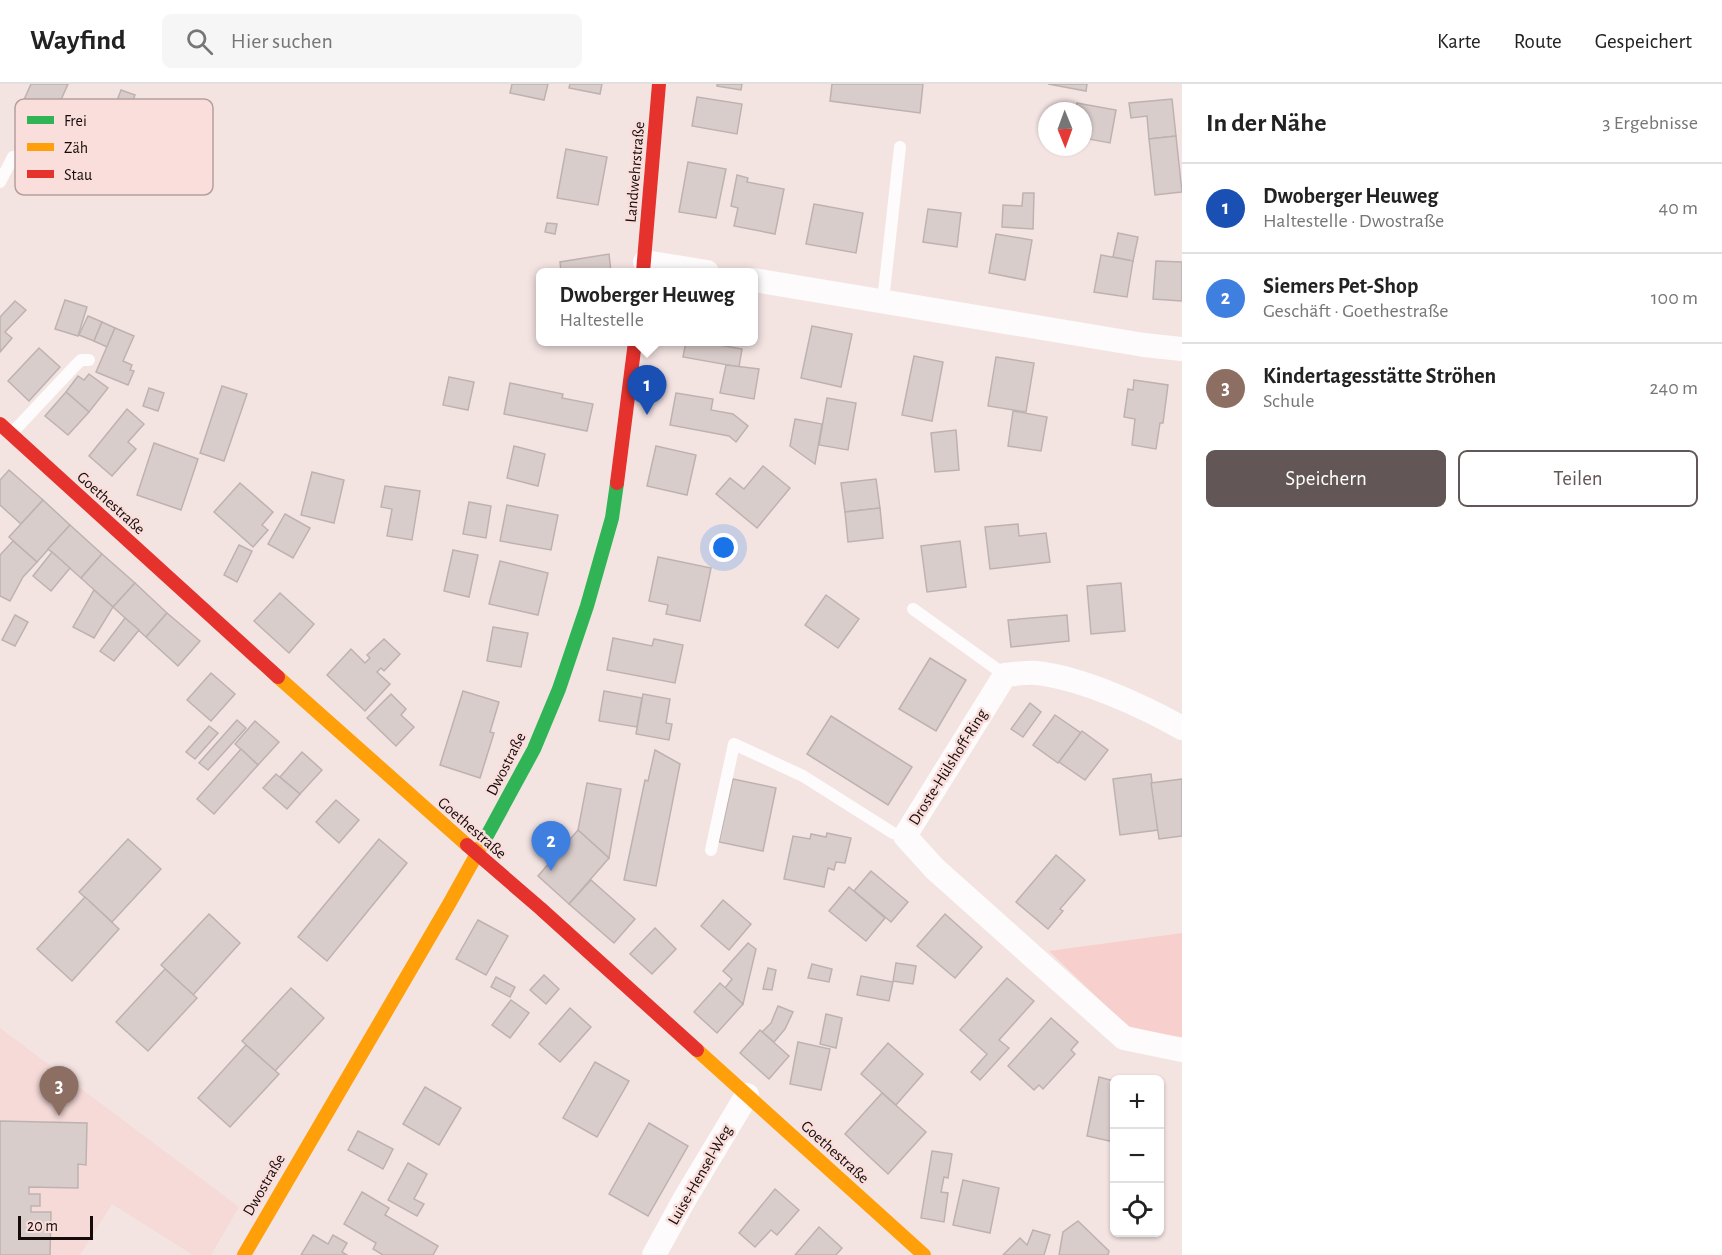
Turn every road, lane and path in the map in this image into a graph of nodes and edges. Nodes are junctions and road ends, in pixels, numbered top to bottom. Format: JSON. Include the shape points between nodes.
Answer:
{"nodes":[{"id":1,"x":659,"y":84,"type":"edge"},
{"id":2,"x":900,"y":147,"type":"dead end"},
{"id":3,"x":13,"y":156,"type":"dead end"},
{"id":4,"x":0,"y":182,"type":"edge"},
{"id":5,"x":644,"y":267,"type":"edge"},
{"id":6,"x":758,"y":281,"type":"edge"},
{"id":7,"x":883,"y":301,"type":"junction"},
{"id":8,"x":635,"y":346,"type":"edge"},
{"id":9,"x":1182,"y":349,"type":"edge"},
{"id":10,"x":89,"y":360,"type":"dead end"},
{"id":11,"x":0,"y":424,"type":"edge"},
{"id":12,"x":11,"y":434,"type":"junction"},
{"id":13,"x":912,"y":609,"type":"dead end"},
{"id":14,"x":1005,"y":675,"type":"junction"},
{"id":15,"x":1182,"y":728,"type":"edge"},
{"id":16,"x":905,"y":837,"type":"junction"},
{"id":17,"x":711,"y":850,"type":"dead end"},
{"id":18,"x":477,"y":855,"type":"junction"},
{"id":19,"x":1182,"y":1050,"type":"edge"},
{"id":20,"x":747,"y":1095,"type":"junction"},
{"id":21,"x":244,"y":1255,"type":"edge"},
{"id":22,"x":654,"y":1255,"type":"edge"},
{"id":23,"x":924,"y":1255,"type":"edge"}],
"edges":[{"from":1,"to":5,"type":"street","name":"Landwehrstraße"},
{"from":2,"to":7,"type":"lane"},
{"from":3,"to":4,"type":"lane"},
{"from":6,"to":7,"type":"street"},
{"from":7,"to":9,"type":"street"},
{"from":8,"to":18,"type":"street","name":"Dwostraße","via":[[612,518],[587,606],[534,749]]},
{"from":10,"to":12,"type":"lane","via":[[81,360]]},
{"from":11,"to":12,"type":"street","name":"Goethestraße"},
{"from":12,"to":18,"type":"street","name":"Goethestraße"},
{"from":13,"to":14,"type":"lane"},
{"from":14,"to":15,"type":"street","via":[[1036,673],[1077,683],[1145,708]]},
{"from":14,"to":16,"type":"street","name":"Droste-Hülshoff-Ring"},
{"from":16,"to":17,"type":"lane","via":[[803,776],[734,744]]},
{"from":16,"to":19,"type":"street","name":"Droste-Hülshoff-Ring","via":[[935,869],[1124,1038]]},
{"from":18,"to":20,"type":"street","name":"Goethestraße"},
{"from":18,"to":21,"type":"street","name":"Dwostraße"},
{"from":20,"to":22,"type":"street","name":"Luise-Hensel-Weg"},
{"from":20,"to":23,"type":"street","name":"Goethestraße"}]}
